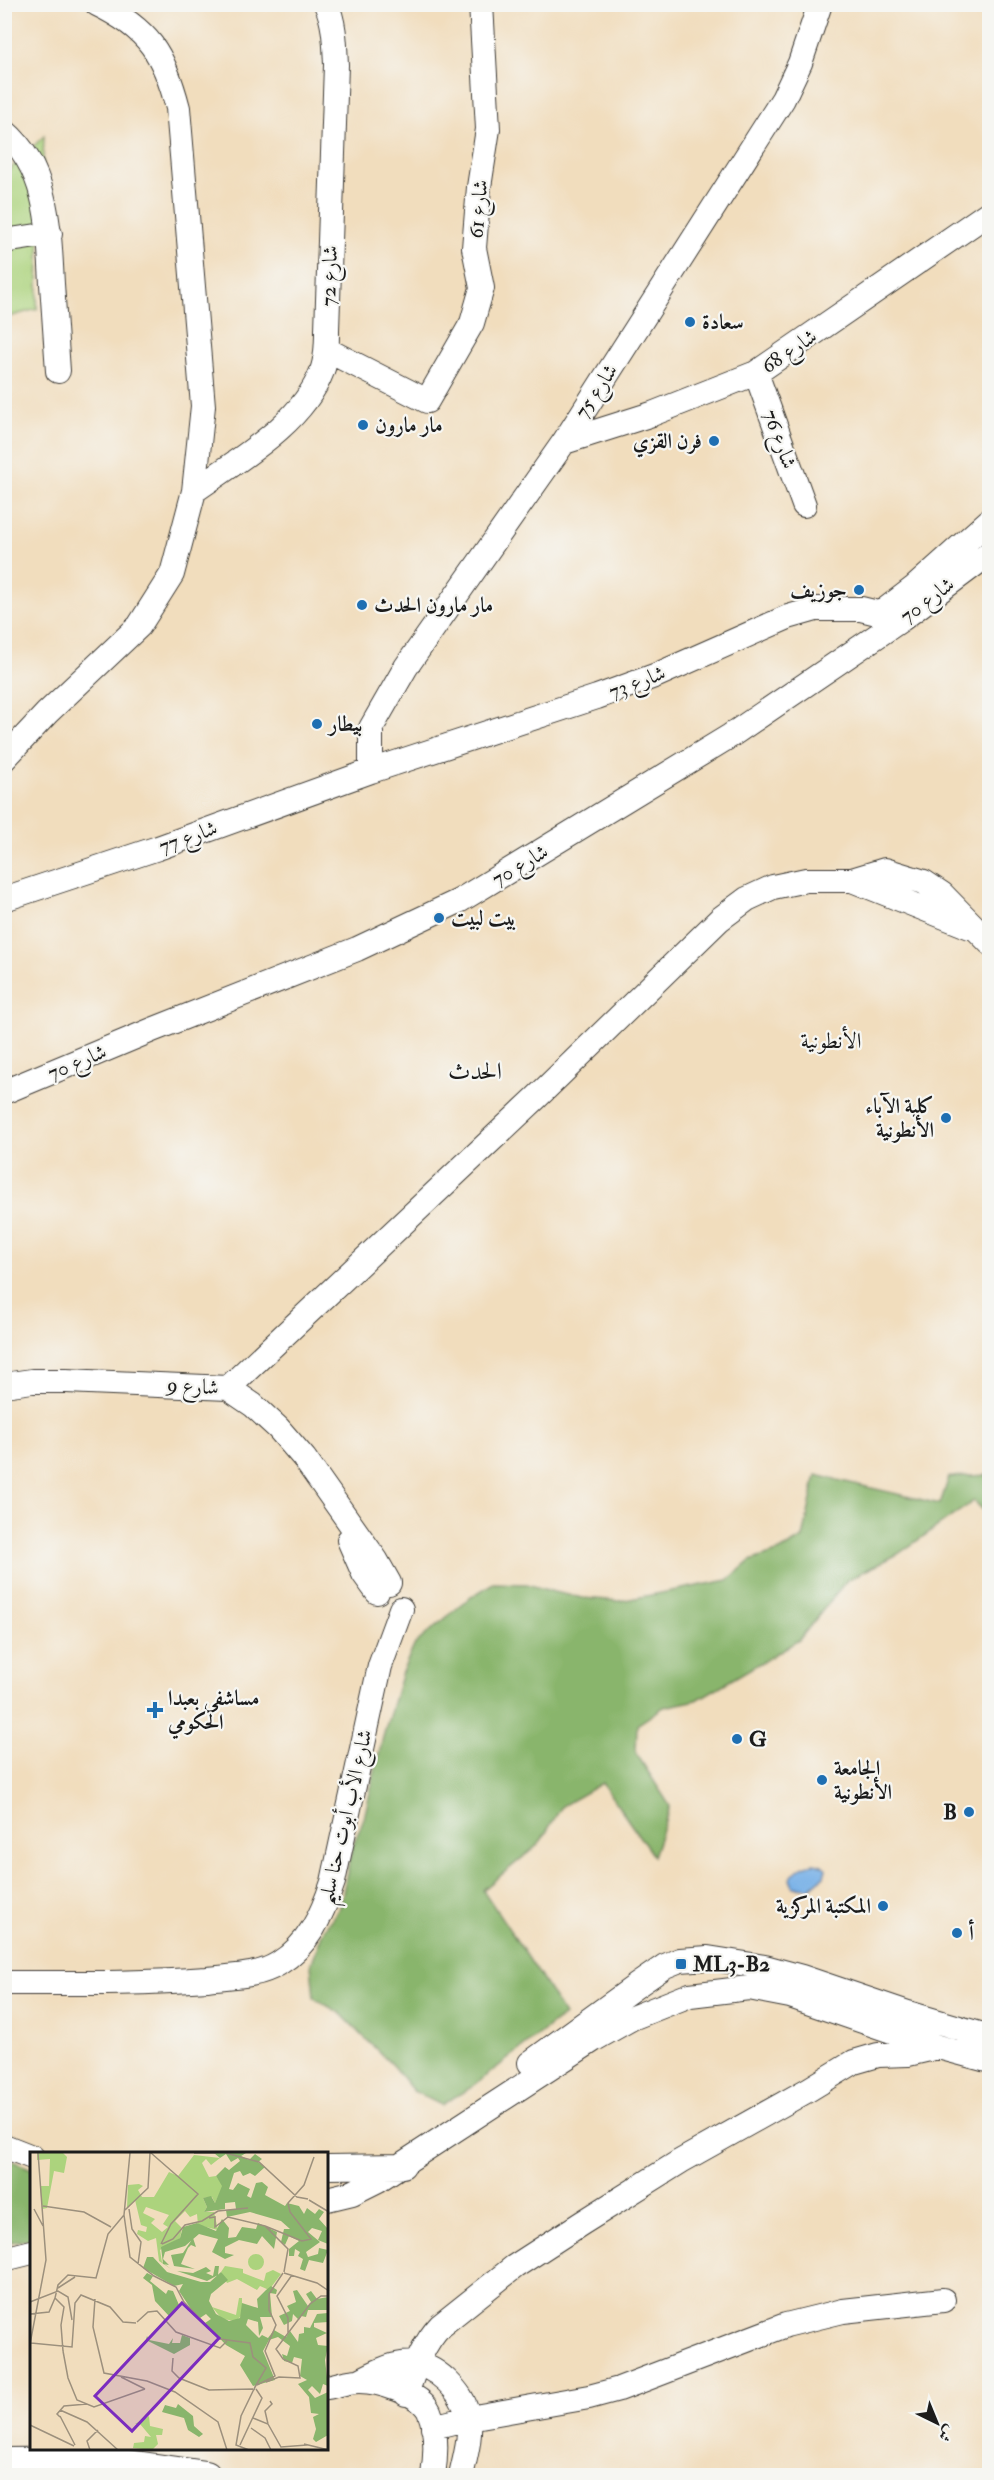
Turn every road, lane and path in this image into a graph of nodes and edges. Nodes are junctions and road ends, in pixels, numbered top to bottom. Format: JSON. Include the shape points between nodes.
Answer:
{"nodes":[{"id":1,"x":97,"y":4,"type":"edge"},
{"id":2,"x":326,"y":4,"type":"edge"},
{"id":3,"x":481,"y":4,"type":"edge"},
{"id":4,"x":820,"y":4,"type":"edge"},
{"id":5,"x":4,"y":131,"type":"edge"},
{"id":6,"x":990,"y":212,"type":"edge"},
{"id":7,"x":50,"y":234,"type":"junction"},
{"id":8,"x":4,"y":241,"type":"edge"},
{"id":9,"x":327,"y":350,"type":"junction"},
{"id":10,"x":58,"y":371,"type":"dead end"},
{"id":11,"x":756,"y":373,"type":"junction"},
{"id":12,"x":564,"y":442,"type":"junction"},
{"id":13,"x":194,"y":491,"type":"junction"},
{"id":14,"x":804,"y":505,"type":"dead end"},
{"id":15,"x":990,"y":520,"type":"edge"},
{"id":16,"x":990,"y":553,"type":"edge"},
{"id":17,"x":891,"y":616,"type":"junction"},
{"id":18,"x":4,"y":759,"type":"edge"},
{"id":19,"x":371,"y":771,"type":"junction"},
{"id":20,"x":4,"y":899,"type":"edge"},
{"id":21,"x":983,"y":936,"type":"edge"},
{"id":22,"x":4,"y":1092,"type":"edge"},
{"id":23,"x":4,"y":1384,"type":"edge"},
{"id":24,"x":228,"y":1388,"type":"junction"},
{"id":25,"x":387,"y":1599,"type":"joint"},
{"id":26,"x":4,"y":1983,"type":"edge"},
{"id":27,"x":868,"y":2023,"type":"junction"},
{"id":28,"x":990,"y":2037,"type":"edge"},
{"id":29,"x":939,"y":2048,"type":"junction"},
{"id":30,"x":990,"y":2061,"type":"edge"},
{"id":31,"x":854,"y":2062,"type":"junction"},
{"id":32,"x":4,"y":2146,"type":"edge"},
{"id":33,"x":30,"y":2156,"type":"edge"},
{"id":34,"x":394,"y":2166,"type":"junction"},
{"id":35,"x":328,"y":2167,"type":"edge"},
{"id":36,"x":328,"y":2199,"type":"edge"},
{"id":37,"x":30,"y":2252,"type":"edge"},
{"id":38,"x":4,"y":2259,"type":"edge"},
{"id":39,"x":943,"y":2300,"type":"dead end"},
{"id":40,"x":417,"y":2364,"type":"junction"},
{"id":41,"x":444,"y":2378,"type":"junction"},
{"id":42,"x":359,"y":2381,"type":"junction"},
{"id":43,"x":328,"y":2387,"type":"edge"},
{"id":44,"x":414,"y":2398,"type":"junction"},
{"id":45,"x":469,"y":2418,"type":"junction"},
{"id":46,"x":433,"y":2427,"type":"junction"},
{"id":47,"x":110,"y":2462,"type":"edge"},
{"id":48,"x":4,"y":2463,"type":"edge"},
{"id":49,"x":433,"y":2472,"type":"edge"},
{"id":50,"x":461,"y":2473,"type":"edge"},
{"id":51,"x":206,"y":2475,"type":"edge"}],
"edges":[{"from":1,"to":13,"type":"street","via":[[142,33],[158,53],[170,75],[178,108],[203,406]]},
{"from":2,"to":9,"type":"street","name":"شارع 72","via":[[336,65]]},
{"from":3,"to":9,"type":"street","name":"شارع 61","via":[[488,129],[474,248],[482,288],[472,323],[428,401]]},
{"from":4,"to":12,"type":"street","name":"شارع 75","via":[[783,99]]},
{"from":5,"to":7,"type":"street","via":[[33,167],[42,190]]},
{"from":6,"to":11,"type":"street","name":"شارع 68"},
{"from":7,"to":8,"type":"street"},
{"from":7,"to":10,"type":"street"},
{"from":9,"to":13,"type":"street","name":"شارع 72","via":[[310,395],[290,420]]},
{"from":11,"to":12,"type":"street","name":"شارع 68","via":[[652,414]]},
{"from":11,"to":14,"type":"street","name":"شارع 76"},
{"from":12,"to":19,"type":"street","name":"شارع 75","via":[[406,667],[371,728]]},
{"from":13,"to":18,"type":"street","via":[[172,574],[139,626]]},
{"from":15,"to":17,"type":"street","via":[[915,587]]},
{"from":16,"to":17,"type":"street","name":"شارع 70"},
{"from":17,"to":19,"type":"street","name":"شارع 73","via":[[841,608],[816,609],[647,679]]},
{"from":17,"to":22,"type":"street","name":"شارع 70","via":[[730,736],[459,901],[357,949]]},
{"from":19,"to":20,"type":"street","name":"شارع 77"},
{"from":21,"to":24,"type":"street","via":[[852,880],[806,879],[773,887],[747,899],[720,919],[537,1098]]},
{"from":23,"to":24,"type":"street","name":"شارع 9","via":[[66,1381]]},
{"from":24,"to":25,"type":"street","name":"شارع 9","via":[[278,1428],[304,1458],[331,1499],[360,1566]]},
{"from":25,"to":26,"type":"street","name":"شارع الأب أبوت حنا سليم","via":[[380,1666],[333,1882],[322,1914],[307,1940],[277,1965],[254,1975],[149,1983]]},
{"from":27,"to":29,"type":"street"},
{"from":27,"to":31,"type":"street"},
{"from":27,"to":34,"type":"street","via":[[790,1996],[749,1988],[690,1995],[632,2018],[593,2040]]},
{"from":28,"to":34,"type":"street","via":[[765,1967],[708,1958],[680,1960],[636,1986]]},
{"from":29,"to":30,"type":"street"},
{"from":29,"to":31,"type":"street","via":[[878,2055]]},
{"from":31,"to":40,"type":"street","via":[[681,2161],[514,2267],[440,2326]]},
{"from":32,"to":33,"type":"street"},
{"from":34,"to":35,"type":"street"},
{"from":34,"to":36,"type":"street","via":[[351,2193]]},
{"from":37,"to":38,"type":"street"},
{"from":39,"to":45,"type":"street","via":[[843,2311],[786,2325],[619,2389]]},
{"from":40,"to":41,"type":"street"},
{"from":40,"to":42,"type":"street","via":[[384,2368]]},
{"from":40,"to":44,"type":"street"},
{"from":41,"to":44,"type":"street"},
{"from":41,"to":45,"type":"street","via":[[460,2397]]},
{"from":42,"to":43,"type":"street"},
{"from":42,"to":44,"type":"street","via":[[382,2384]]},
{"from":44,"to":46,"type":"street","via":[[428,2410]]},
{"from":45,"to":46,"type":"street"},
{"from":45,"to":50,"type":"street"},
{"from":46,"to":49,"type":"street"},
{"from":47,"to":48,"type":"main road"},
{"from":47,"to":51,"type":"main road"},
{"from":49,"to":50,"type":"street"}]}
